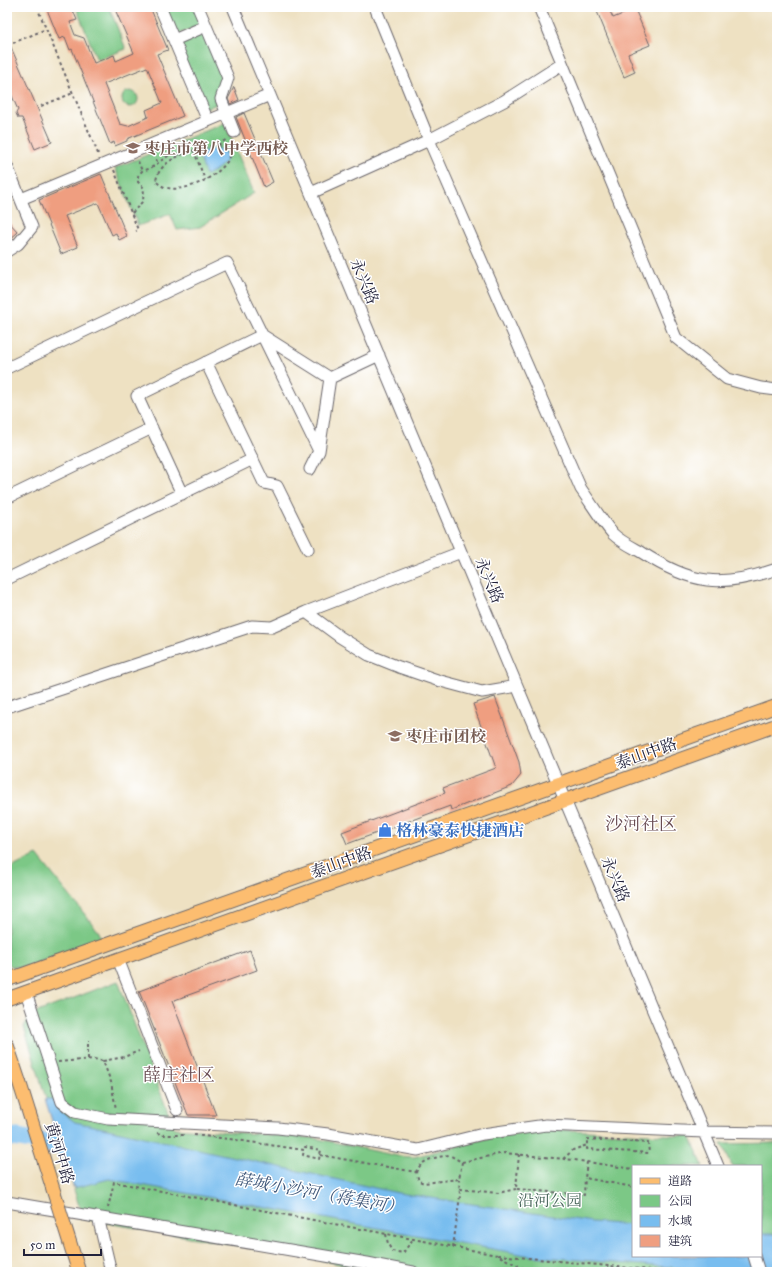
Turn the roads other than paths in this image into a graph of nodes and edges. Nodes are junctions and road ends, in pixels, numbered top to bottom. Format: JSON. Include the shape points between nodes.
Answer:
{"nodes":[{"id":1,"x":160,"y":7,"type":"edge"},
{"id":2,"x":198,"y":7,"type":"edge"},
{"id":3,"x":233,"y":7,"type":"edge"},
{"id":4,"x":375,"y":7,"type":"edge"},
{"id":5,"x":539,"y":7,"type":"edge"},
{"id":6,"x":206,"y":26,"type":"junction"},
{"id":7,"x":174,"y":40,"type":"junction"},
{"id":8,"x":562,"y":64,"type":"junction"},
{"id":9,"x":270,"y":95,"type":"junction"},
{"id":10,"x":227,"y":113,"type":"junction"},
{"id":11,"x":208,"y":121,"type":"junction"},
{"id":12,"x":234,"y":132,"type":"dead end"},
{"id":13,"x":429,"y":140,"type":"junction"},
{"id":14,"x":7,"y":166,"type":"edge"},
{"id":15,"x":310,"y":193,"type":"junction"},
{"id":16,"x":21,"y":199,"type":"junction"},
{"id":17,"x":7,"y":251,"type":"edge"},
{"id":18,"x":262,"y":335,"type":"junction"},
{"id":19,"x":379,"y":355,"type":"junction"},
{"id":20,"x":206,"y":362,"type":"junction"},
{"id":21,"x":7,"y":368,"type":"edge"},
{"id":22,"x":330,"y":378,"type":"junction"},
{"id":23,"x":777,"y":390,"type":"edge"},
{"id":24,"x":152,"y":428,"type":"junction"},
{"id":25,"x":319,"y":451,"type":"junction"},
{"id":26,"x":253,"y":460,"type":"junction"},
{"id":27,"x":310,"y":469,"type":"dead end"},
{"id":28,"x":182,"y":494,"type":"junction"},
{"id":29,"x":7,"y":498,"type":"edge"},
{"id":30,"x":308,"y":549,"type":"dead end"},
{"id":31,"x":461,"y":552,"type":"junction"},
{"id":32,"x":777,"y":569,"type":"edge"},
{"id":33,"x":7,"y":579,"type":"edge"},
{"id":34,"x":306,"y":612,"type":"junction"},
{"id":35,"x":517,"y":686,"type":"junction"},
{"id":36,"x":777,"y":706,"type":"edge"},
{"id":37,"x":7,"y":707,"type":"edge"},
{"id":38,"x":777,"y":725,"type":"edge"},
{"id":39,"x":558,"y":784,"type":"junction"},
{"id":40,"x":565,"y":800,"type":"junction"},
{"id":41,"x":118,"y":959,"type":"junction"},
{"id":42,"x":7,"y":980,"type":"edge"},
{"id":43,"x":26,"y":992,"type":"junction"},
{"id":44,"x":7,"y":999,"type":"edge"},
{"id":45,"x":7,"y":1045,"type":"edge"},
{"id":46,"x":177,"y":1110,"type":"dead end"},
{"id":47,"x":704,"y":1132,"type":"junction"},
{"id":48,"x":777,"y":1134,"type":"edge"},
{"id":49,"x":718,"y":1165,"type":"edge"},
{"id":50,"x":7,"y":1202,"type":"edge"},
{"id":51,"x":98,"y":1217,"type":"junction"},
{"id":52,"x":754,"y":1257,"type":"edge"},
{"id":53,"x":79,"y":1272,"type":"edge"},
{"id":54,"x":111,"y":1272,"type":"edge"},
{"id":55,"x":413,"y":1272,"type":"edge"},
{"id":56,"x":759,"y":1272,"type":"edge"}],
"edges":[{"from":1,"to":7,"type":"street"},
{"from":2,"to":6,"type":"street"},
{"from":3,"to":9,"type":"street","name":"永兴路"},
{"from":4,"to":13,"type":"street"},
{"from":5,"to":8,"type":"street"},
{"from":6,"to":7,"type":"street"},
{"from":6,"to":10,"type":"street","via":[[228,78],[221,99]]},
{"from":7,"to":11,"type":"street"},
{"from":8,"to":13,"type":"street","via":[[504,101]]},
{"from":8,"to":23,"type":"street","via":[[676,338],[727,379]]},
{"from":9,"to":10,"type":"street"},
{"from":9,"to":15,"type":"street","name":"永兴路"},
{"from":10,"to":11,"type":"street"},
{"from":10,"to":12,"type":"street"},
{"from":11,"to":16,"type":"street"},
{"from":13,"to":15,"type":"street"},
{"from":13,"to":32,"type":"street","via":[[581,489],[614,534],[670,569],[706,581],[752,577]]},
{"from":14,"to":16,"type":"street"},
{"from":15,"to":19,"type":"street","name":"永兴路"},
{"from":16,"to":17,"type":"street","via":[[32,227],[18,244]]},
{"from":18,"to":20,"type":"street"},
{"from":18,"to":21,"type":"street","via":[[227,263]]},
{"from":18,"to":22,"type":"street"},
{"from":18,"to":25,"type":"street"},
{"from":19,"to":22,"type":"street"},
{"from":19,"to":31,"type":"street","name":"永兴路"},
{"from":20,"to":24,"type":"street","via":[[137,396]]},
{"from":20,"to":26,"type":"street"},
{"from":22,"to":25,"type":"street"},
{"from":24,"to":28,"type":"street"},
{"from":24,"to":29,"type":"street"},
{"from":25,"to":27,"type":"street"},
{"from":26,"to":28,"type":"street"},
{"from":26,"to":30,"type":"street","via":[[264,483],[277,486]]},
{"from":28,"to":33,"type":"street"},
{"from":31,"to":34,"type":"street"},
{"from":31,"to":35,"type":"street","name":"永兴路"},
{"from":34,"to":35,"type":"street","via":[[369,655],[398,667],[482,692]]},
{"from":34,"to":37,"type":"street","via":[[272,627],[252,626]]},
{"from":35,"to":39,"type":"street","name":"永兴路"},
{"from":36,"to":39,"type":"main road","name":"泰山中路"},
{"from":38,"to":40,"type":"main road","name":"泰山中路"},
{"from":39,"to":40,"type":"street","name":"永兴路"},
{"from":39,"to":42,"type":"main road","name":"泰山中路"},
{"from":40,"to":41,"type":"main road","name":"泰山中路"},
{"from":40,"to":47,"type":"street","name":"永兴路"},
{"from":41,"to":43,"type":"main road","name":"泰山中路"},
{"from":41,"to":46,"type":"street"},
{"from":43,"to":44,"type":"main road","name":"泰山中路"},
{"from":43,"to":47,"type":"street","via":[[62,1102],[75,1112],[116,1120],[278,1128],[418,1150],[483,1134],[546,1125]]},
{"from":45,"to":53,"type":"main road","name":"黄河中路","bridge":true},
{"from":47,"to":48,"type":"street"},
{"from":47,"to":49,"type":"street","name":"永兴路"},
{"from":50,"to":51,"type":"street"},
{"from":51,"to":54,"type":"street"},
{"from":51,"to":55,"type":"street"},
{"from":52,"to":56,"type":"street"}]}
